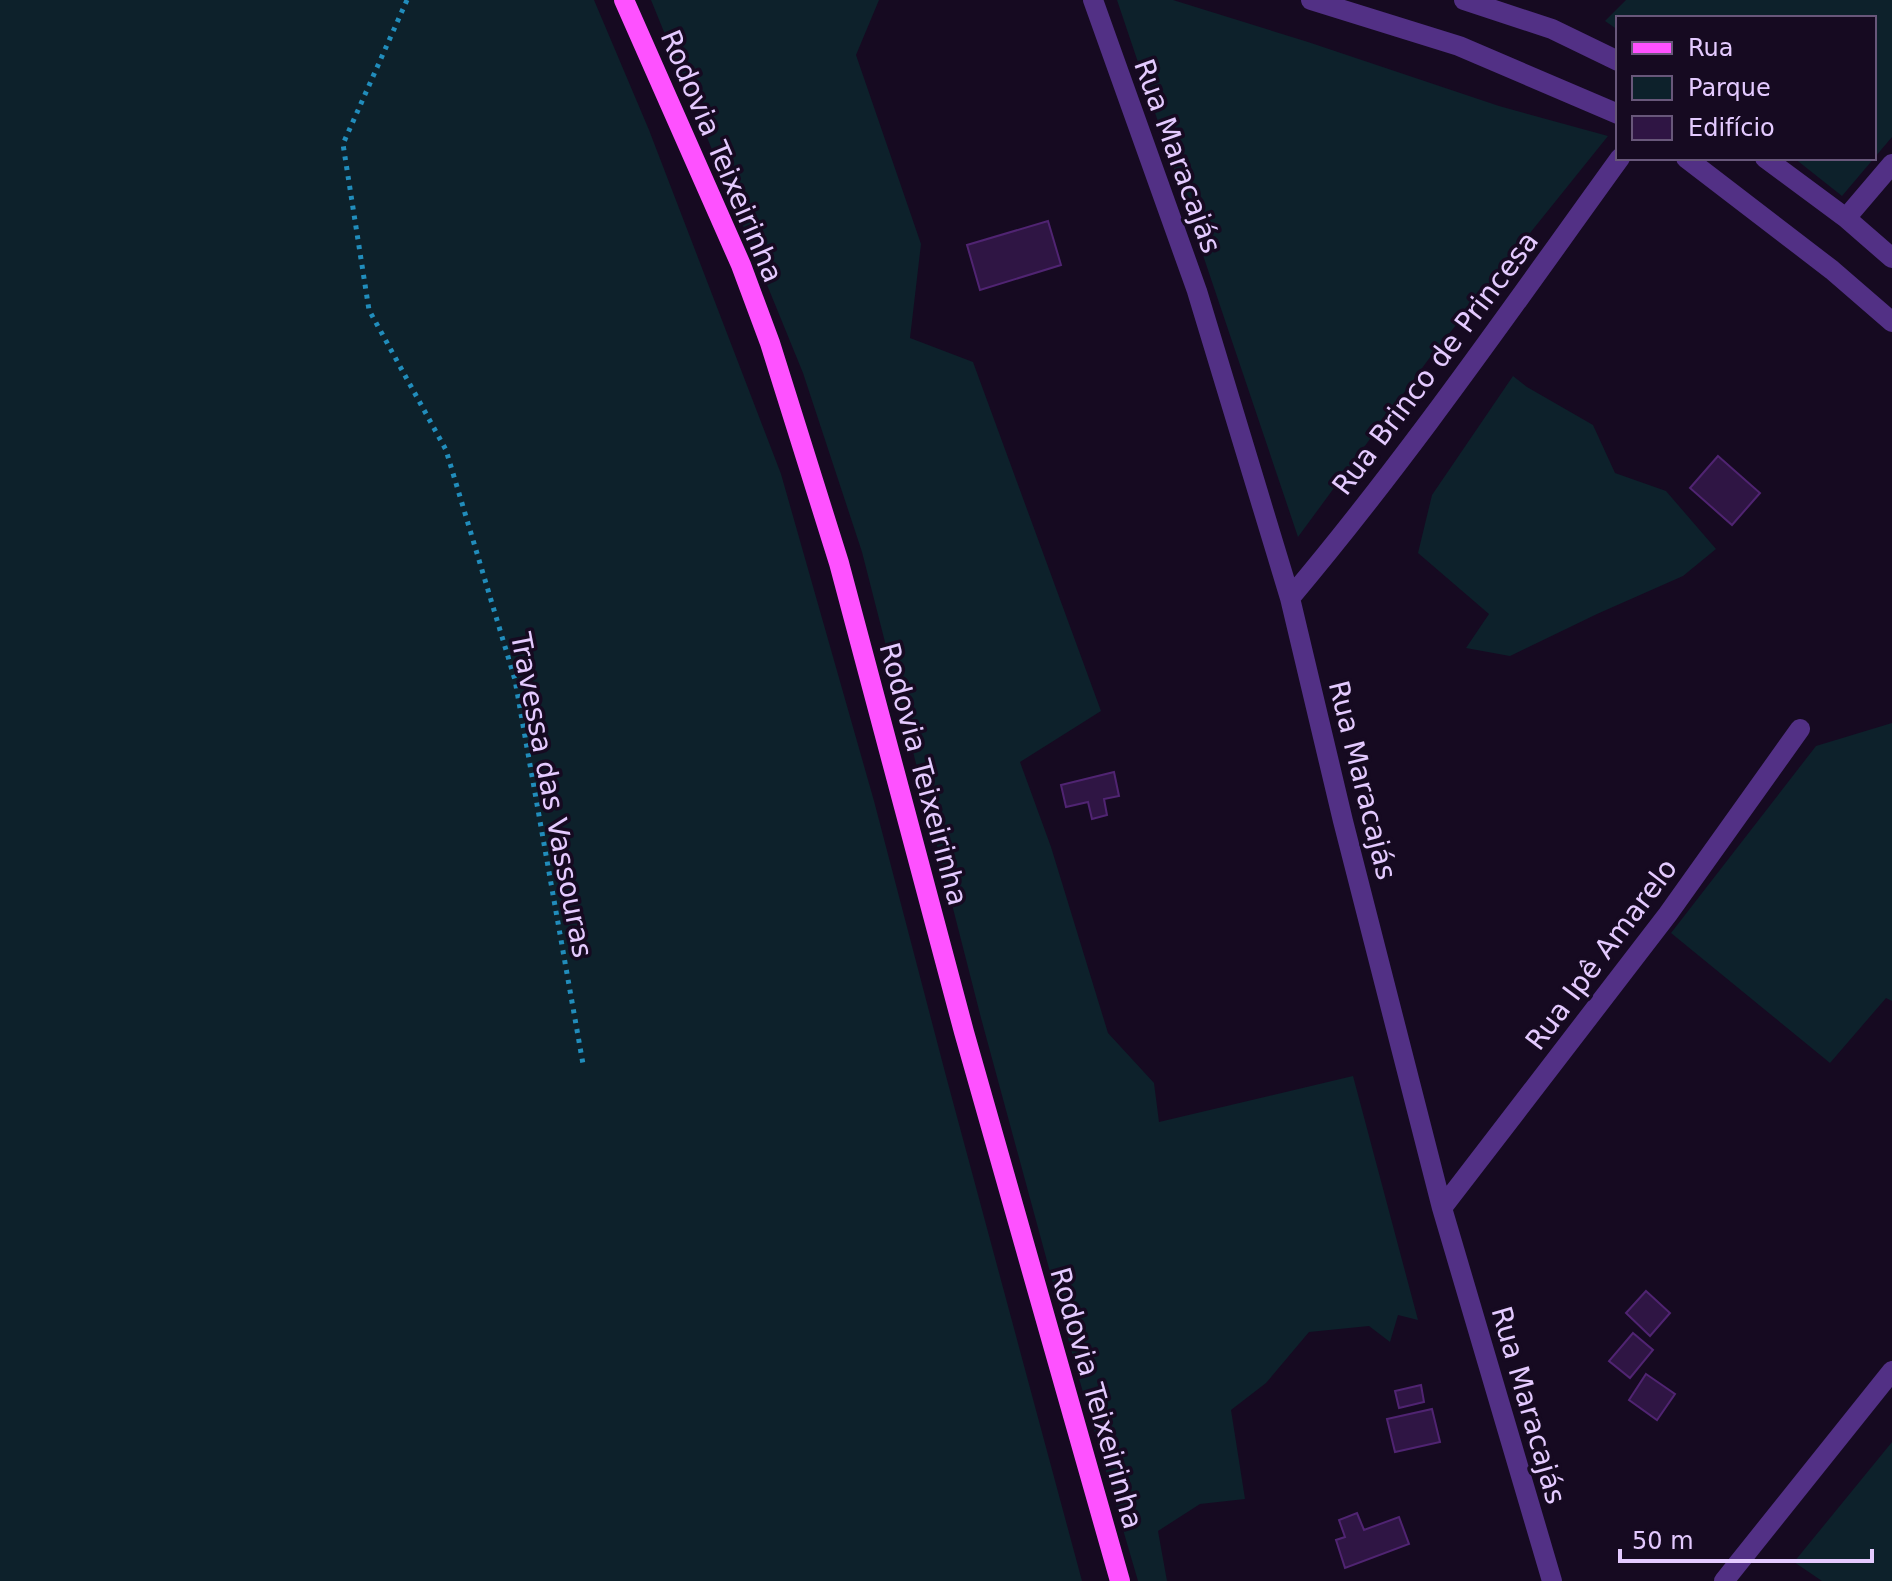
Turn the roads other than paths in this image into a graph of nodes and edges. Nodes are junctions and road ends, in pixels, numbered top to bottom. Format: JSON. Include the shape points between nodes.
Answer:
{"nodes":[{"id":1,"x":624,"y":0,"type":"edge"},
{"id":2,"x":1093,"y":0,"type":"edge"},
{"id":3,"x":1311,"y":0,"type":"edge"},
{"id":4,"x":1464,"y":0,"type":"edge"},
{"id":5,"x":1616,"y":60,"type":"edge"},
{"id":6,"x":1616,"y":113,"type":"edge"},
{"id":7,"x":1619,"y":160,"type":"edge"},
{"id":8,"x":1689,"y":160,"type":"edge"},
{"id":9,"x":1768,"y":160,"type":"edge"},
{"id":10,"x":1892,"y":164,"type":"edge"},
{"id":11,"x":1846,"y":218,"type":"junction"},
{"id":12,"x":1892,"y":258,"type":"edge"},
{"id":13,"x":1892,"y":322,"type":"edge"},
{"id":14,"x":1290,"y":598,"type":"junction"},
{"id":15,"x":1800,"y":729,"type":"dead end"},
{"id":16,"x":1442,"y":1208,"type":"junction"},
{"id":17,"x":1892,"y":1371,"type":"edge"},
{"id":18,"x":1120,"y":1581,"type":"edge"},
{"id":19,"x":1552,"y":1581,"type":"edge"},
{"id":20,"x":1724,"y":1581,"type":"edge"}],
"edges":[{"from":1,"to":18,"type":"main road","name":"Rodovia Teixeirinha","via":[[770,343],[839,563],[964,1032]]},
{"from":2,"to":14,"type":"street","name":"Rua Maracajás","via":[[1197,291]]},
{"from":3,"to":6,"type":"street","via":[[1459,46]]},
{"from":4,"to":5,"type":"street","via":[[1552,29]]},
{"from":7,"to":14,"type":"street","name":"Rua Brinco de Princesa","via":[[1437,411]]},
{"from":8,"to":13,"type":"street"},
{"from":9,"to":11,"type":"street"},
{"from":10,"to":11,"type":"street"},
{"from":11,"to":12,"type":"street"},
{"from":14,"to":16,"type":"street","name":"Rua Maracajás"},
{"from":15,"to":16,"type":"street","name":"Rua Ipê Amarelo","via":[[1668,914]]},
{"from":16,"to":19,"type":"street","name":"Rua Maracajás"},
{"from":17,"to":20,"type":"street"}]}
